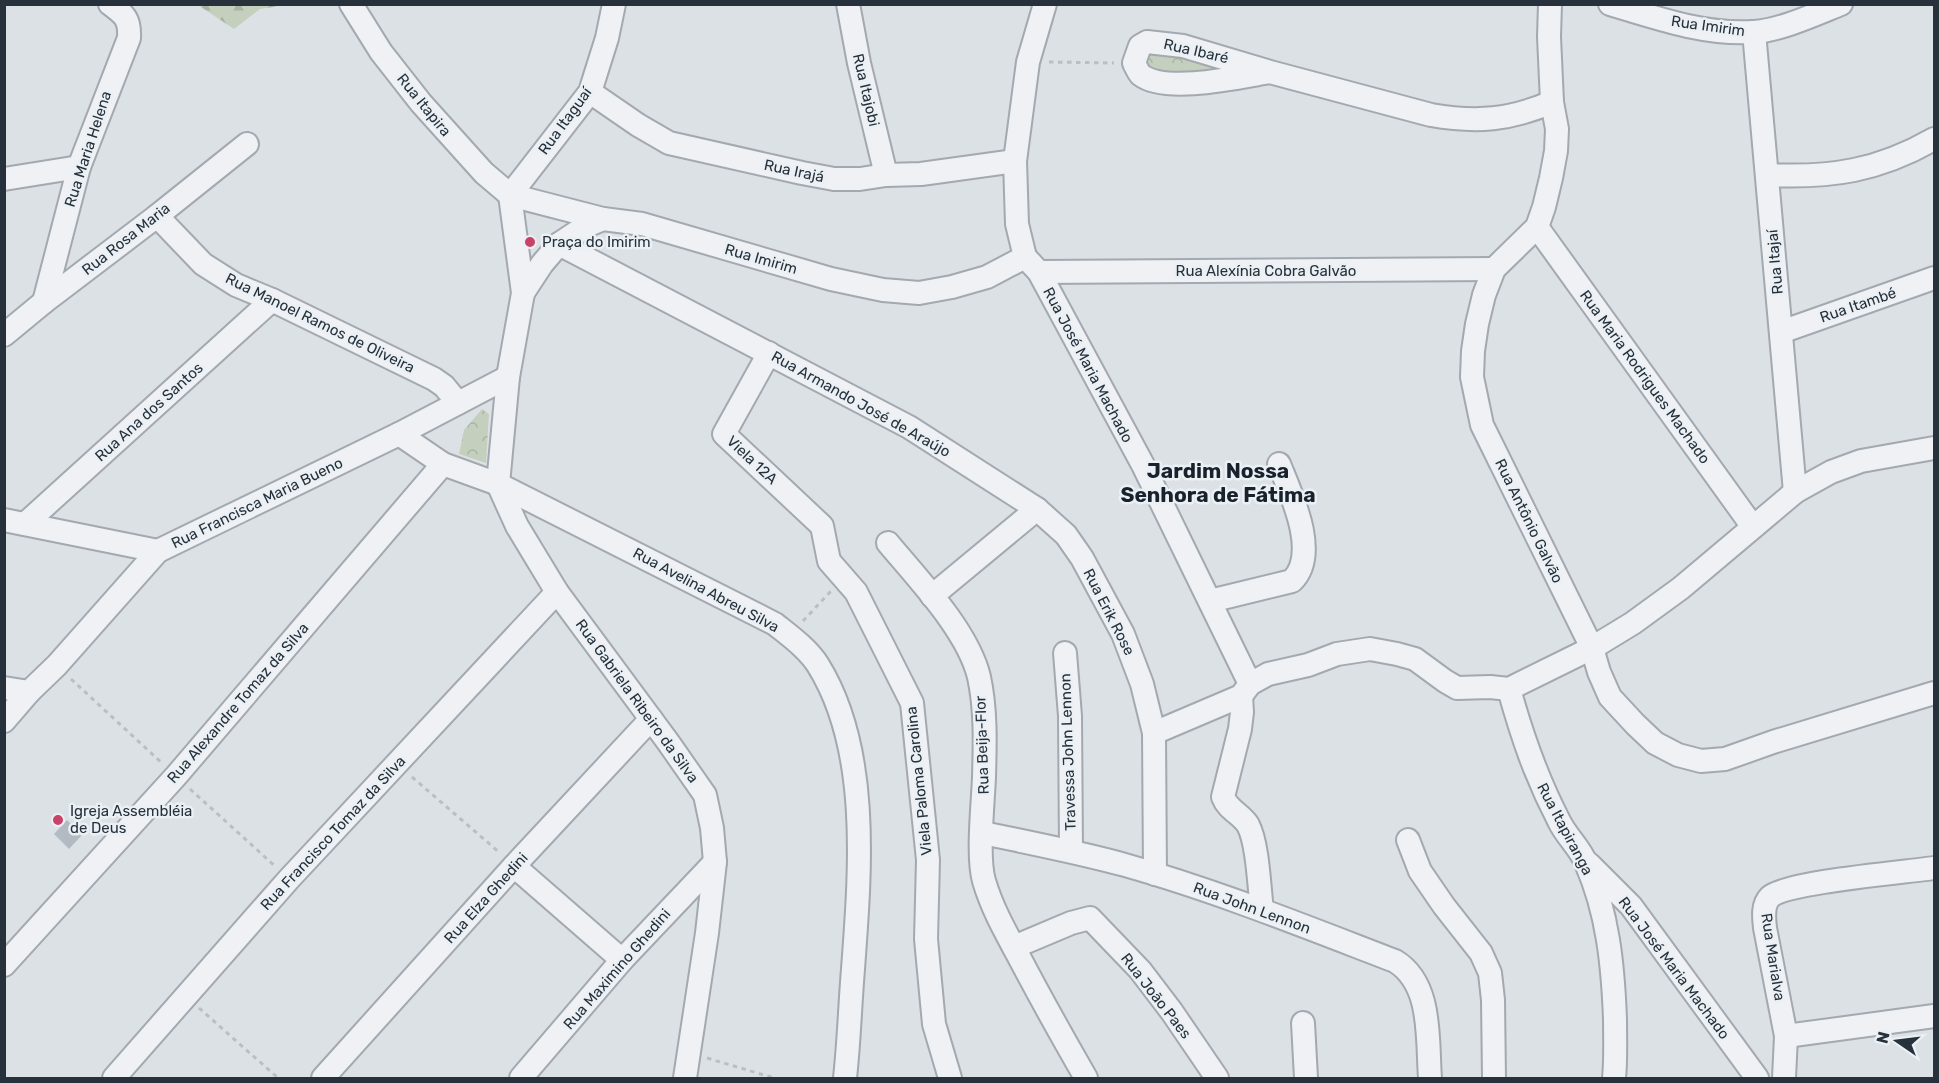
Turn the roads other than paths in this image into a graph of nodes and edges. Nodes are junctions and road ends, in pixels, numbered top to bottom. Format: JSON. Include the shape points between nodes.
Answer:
{"nodes":[{"id":1,"x":110,"y":4,"type":"edge"},
{"id":2,"x":351,"y":4,"type":"edge"},
{"id":3,"x":614,"y":4,"type":"edge"},
{"id":4,"x":848,"y":4,"type":"edge"},
{"id":5,"x":1045,"y":4,"type":"edge"},
{"id":6,"x":1550,"y":4,"type":"edge"},
{"id":7,"x":1610,"y":4,"type":"edge"},
{"id":8,"x":1841,"y":4,"type":"edge"},
{"id":9,"x":1754,"y":32,"type":"junction"},
{"id":10,"x":1270,"y":72,"type":"junction"},
{"id":11,"x":590,"y":92,"type":"junction"},
{"id":12,"x":1552,"y":102,"type":"junction"},
{"id":13,"x":1935,"y":139,"type":"edge"},
{"id":14,"x":247,"y":144,"type":"dead end"},
{"id":15,"x":1015,"y":161,"type":"junction"},
{"id":16,"x":79,"y":167,"type":"junction"},
{"id":17,"x":886,"y":175,"type":"junction"},
{"id":18,"x":1767,"y":175,"type":"junction"},
{"id":19,"x":4,"y":179,"type":"edge"},
{"id":20,"x":510,"y":195,"type":"junction"},
{"id":21,"x":157,"y":216,"type":"junction"},
{"id":22,"x":603,"y":219,"type":"junction"},
{"id":23,"x":1537,"y":227,"type":"junction"},
{"id":24,"x":559,"y":244,"type":"junction"},
{"id":25,"x":1032,"y":265,"type":"junction"},
{"id":26,"x":1494,"y":269,"type":"junction"},
{"id":27,"x":1935,"y":278,"type":"edge"},
{"id":28,"x":523,"y":293,"type":"junction"},
{"id":29,"x":272,"y":300,"type":"junction"},
{"id":30,"x":44,"y":302,"type":"junction"},
{"id":31,"x":1781,"y":332,"type":"junction"},
{"id":32,"x":4,"y":335,"type":"edge"},
{"id":33,"x":769,"y":353,"type":"junction"},
{"id":34,"x":508,"y":376,"type":"junction"},
{"id":35,"x":458,"y":403,"type":"junction"},
{"id":36,"x":399,"y":434,"type":"junction"},
{"id":37,"x":1935,"y":448,"type":"edge"},
{"id":38,"x":442,"y":464,"type":"junction"},
{"id":39,"x":1279,"y":464,"type":"dead end"},
{"id":40,"x":498,"y":484,"type":"junction"},
{"id":41,"x":1795,"y":492,"type":"junction"},
{"id":42,"x":1037,"y":509,"type":"junction"},
{"id":43,"x":15,"y":522,"type":"edge"},
{"id":44,"x":822,"y":526,"type":"joint"},
{"id":45,"x":1753,"y":527,"type":"junction"},
{"id":46,"x":888,"y":543,"type":"dead end"},
{"id":47,"x":158,"y":551,"type":"junction"},
{"id":48,"x":557,"y":592,"type":"junction"},
{"id":49,"x":932,"y":596,"type":"junction"},
{"id":50,"x":1210,"y":601,"type":"junction"},
{"id":51,"x":1592,"y":648,"type":"junction"},
{"id":52,"x":1065,"y":653,"type":"dead end"},
{"id":53,"x":4,"y":688,"type":"edge"},
{"id":54,"x":1509,"y":689,"type":"junction"},
{"id":55,"x":1245,"y":690,"type":"junction"},
{"id":56,"x":29,"y":692,"type":"junction"},
{"id":57,"x":1935,"y":693,"type":"edge"},
{"id":58,"x":651,"y":718,"type":"junction"},
{"id":59,"x":4,"y":721,"type":"edge"},
{"id":60,"x":1154,"y":733,"type":"junction"},
{"id":61,"x":982,"y":833,"type":"junction"},
{"id":62,"x":1408,"y":840,"type":"dead end"},
{"id":63,"x":1071,"y":851,"type":"junction"},
{"id":64,"x":1586,"y":861,"type":"junction"},
{"id":65,"x":715,"y":862,"type":"junction"},
{"id":66,"x":514,"y":866,"type":"junction"},
{"id":67,"x":1935,"y":868,"type":"edge"},
{"id":68,"x":1155,"y":874,"type":"junction"},
{"id":69,"x":1262,"y":910,"type":"junction"},
{"id":70,"x":1014,"y":947,"type":"junction"},
{"id":71,"x":622,"y":960,"type":"junction"},
{"id":72,"x":4,"y":965,"type":"edge"},
{"id":73,"x":1935,"y":1016,"type":"edge"},
{"id":74,"x":1303,"y":1023,"type":"dead end"},
{"id":75,"x":1786,"y":1036,"type":"junction"},
{"id":76,"x":114,"y":1078,"type":"edge"},
{"id":77,"x":323,"y":1078,"type":"edge"},
{"id":78,"x":521,"y":1078,"type":"edge"},
{"id":79,"x":686,"y":1078,"type":"edge"},
{"id":80,"x":849,"y":1078,"type":"edge"},
{"id":81,"x":950,"y":1078,"type":"edge"},
{"id":82,"x":1086,"y":1078,"type":"edge"},
{"id":83,"x":1217,"y":1078,"type":"edge"},
{"id":84,"x":1306,"y":1078,"type":"edge"},
{"id":85,"x":1430,"y":1078,"type":"edge"},
{"id":86,"x":1494,"y":1078,"type":"edge"},
{"id":87,"x":1614,"y":1078,"type":"edge"},
{"id":88,"x":1757,"y":1078,"type":"edge"},
{"id":89,"x":1784,"y":1078,"type":"edge"}],
"edges":[{"from":1,"to":16,"type":"street","name":"Rua Maria Helena","via":[[129,24],[129,38]]},
{"from":2,"to":20,"type":"street","name":"Rua Itapira","via":[[381,52],[421,103],[484,173]]},
{"from":3,"to":11,"type":"street","name":"Rua Itaguaí","via":[[608,38]]},
{"from":4,"to":17,"type":"street","name":"Rua Itajobi"},
{"from":5,"to":15,"type":"street","via":[[1028,62]]},
{"from":6,"to":12,"type":"street","name":"Rua Antônio Galvão"},
{"from":7,"to":9,"type":"street","name":"Rua Imirim","via":[[1687,26]]},
{"from":8,"to":9,"type":"street","name":"Rua Imirim","via":[[1795,22]]},
{"from":9,"to":18,"type":"street","name":"Rua Itajaí"},
{"from":10,"to":10,"type":"street","name":"Rua Ibaré","via":[[1159,42],[1140,46],[1134,63],[1139,74],[1166,83],[1186,84]]},
{"from":10,"to":12,"type":"street","name":"Rua Ibaré","via":[[1458,120],[1490,120],[1527,113]]},
{"from":11,"to":17,"type":"street","name":"Rua Irajá","via":[[669,143],[834,179]]},
{"from":11,"to":20,"type":"street","name":"Rua Itaguaí"},
{"from":12,"to":23,"type":"street","name":"Rua Antônio Galvão","via":[[1556,151]]},
{"from":13,"to":18,"type":"street","via":[[1870,167],[1799,177]]},
{"from":14,"to":21,"type":"street","name":"Rua Rosa Maria"},
{"from":15,"to":17,"type":"street","name":"Rua Irajá"},
{"from":15,"to":25,"type":"street","via":[[1017,224]]},
{"from":16,"to":19,"type":"street"},
{"from":16,"to":30,"type":"street","name":"Rua Maria Helena"},
{"from":18,"to":31,"type":"street","name":"Rua Itajaí"},
{"from":20,"to":22,"type":"street","name":"Rua Itapira"},
{"from":20,"to":28,"type":"street"},
{"from":21,"to":29,"type":"street","name":"Rua Manoel Ramos de Oliveira","via":[[203,264],[236,285]]},
{"from":21,"to":30,"type":"street","name":"Rua Rosa Maria"},
{"from":22,"to":24,"type":"street"},
{"from":22,"to":25,"type":"street","name":"Rua Imirim","via":[[642,224],[831,279],[883,290],[920,293]]},
{"from":23,"to":26,"type":"street","name":"Rua Antônio Galvão"},
{"from":23,"to":45,"type":"street","name":"Rua Maria Rodrigues Machado"},
{"from":24,"to":28,"type":"street"},
{"from":24,"to":33,"type":"street","name":"Rua Armando José de Araújo"},
{"from":25,"to":26,"type":"street","name":"Rua Alexínia Cobra Galvão"},
{"from":25,"to":50,"type":"street","name":"Rua José Maria Machado","via":[[1143,465]]},
{"from":26,"to":51,"type":"street","name":"Rua Antônio Galvão","via":[[1484,295],[1473,351],[1472,377],[1482,425]]},
{"from":27,"to":31,"type":"street","name":"Rua Itambé"},
{"from":28,"to":34,"type":"street"},
{"from":29,"to":35,"type":"street","name":"Rua Manoel Ramos de Oliveira","via":[[434,379]]},
{"from":29,"to":43,"type":"street","name":"Rua Ana dos Santos"},
{"from":30,"to":32,"type":"street","name":"Rua Rosa Maria"},
{"from":31,"to":41,"type":"street","name":"Rua Itajaí"},
{"from":33,"to":42,"type":"street","name":"Rua Armando José de Araújo","via":[[909,427]]},
{"from":33,"to":44,"type":"street","name":"Viela 12A","via":[[724,434]]},
{"from":34,"to":35,"type":"street","name":"Rua Francisca Maria Bueno"},
{"from":34,"to":40,"type":"street"},
{"from":35,"to":36,"type":"street","name":"Rua Francisca Maria Bueno"},
{"from":36,"to":38,"type":"street","name":"Rua Avelina Abreu Silva"},
{"from":36,"to":47,"type":"street","name":"Rua Francisca Maria Bueno"},
{"from":37,"to":41,"type":"street","via":[[1861,461]]},
{"from":38,"to":40,"type":"street","name":"Rua Avelina Abreu Silva"},
{"from":38,"to":72,"type":"street","name":"Rua Alexandre Tomaz da Silva","via":[[176,776]]},
{"from":39,"to":50,"type":"street","via":[[1301,520],[1303,557],[1298,575],[1292,581]]},
{"from":40,"to":48,"type":"street","name":"Rua Gabriela Ribeiro da Silva","via":[[517,526]]},
{"from":40,"to":80,"type":"street","name":"Rua Avelina Abreu Silva","via":[[766,620],[817,664],[838,706],[855,775],[859,889]]},
{"from":41,"to":45,"type":"street"},
{"from":42,"to":49,"type":"street"},
{"from":42,"to":60,"type":"street","name":"Rua Erik Rose","via":[[1066,535],[1119,625],[1142,684]]},
{"from":43,"to":47,"type":"street"},
{"from":44,"to":81,"type":"street","name":"Viela Paloma Carolina","via":[[829,561],[856,592],[912,703],[928,860],[926,939],[934,1024]]},
{"from":45,"to":51,"type":"street","via":[[1681,588]]},
{"from":46,"to":49,"type":"street","name":"Rua Beija-Flor"},
{"from":47,"to":56,"type":"street","name":"Rua Francisca Maria Bueno"},
{"from":48,"to":58,"type":"street","name":"Rua Gabriela Ribeiro da Silva"},
{"from":48,"to":76,"type":"street","name":"Rua Francisco Tomaz da Silva","via":[[289,879]]},
{"from":49,"to":61,"type":"street","name":"Rua Beija-Flor","via":[[965,642],[978,676],[984,741]]},
{"from":50,"to":55,"type":"street","name":"Rua José Maria Machado"},
{"from":51,"to":54,"type":"street"},
{"from":51,"to":57,"type":"street","name":"Rua Antônio Galvão","via":[[1610,697],[1635,724],[1654,743],[1701,761],[1725,759]]},
{"from":52,"to":63,"type":"street","name":"Travessa John Lennon","via":[[1070,716]]},
{"from":53,"to":56,"type":"street"},
{"from":54,"to":55,"type":"street","via":[[1457,688],[1415,659],[1370,650],[1337,654],[1268,675]]},
{"from":54,"to":64,"type":"street","name":"Rua Itapiranga","via":[[1528,754],[1544,791],[1562,827]]},
{"from":55,"to":60,"type":"street"},
{"from":55,"to":69,"type":"street","via":[[1223,797],[1248,825]]},
{"from":56,"to":59,"type":"street","name":"Rua Francisca Maria Bueno"},
{"from":58,"to":65,"type":"street","name":"Rua Gabriela Ribeiro da Silva","via":[[705,795]]},
{"from":58,"to":66,"type":"street","name":"Rua Elza Ghedini"},
{"from":60,"to":68,"type":"street","name":"Rua Erik Rose"},
{"from":61,"to":63,"type":"street","name":"Rua John Lennon"},
{"from":61,"to":70,"type":"street","name":"Rua Beija-Flor","via":[[983,879]]},
{"from":62,"to":86,"type":"street","via":[[1420,871],[1481,953],[1490,973]]},
{"from":63,"to":68,"type":"street","name":"Rua John Lennon"},
{"from":64,"to":87,"type":"street","name":"Rua Itapiranga","via":[[1608,936],[1613,976]]},
{"from":64,"to":88,"type":"street","name":"Rua José Maria Machado","via":[[1631,906]]},
{"from":65,"to":71,"type":"street","name":"Rua Maximino Ghedini"},
{"from":65,"to":79,"type":"street","name":"Rua Gabriela Ribeiro da Silva"},
{"from":66,"to":71,"type":"street"},
{"from":66,"to":77,"type":"street","name":"Rua Elza Ghedini"},
{"from":67,"to":75,"type":"street","name":"Rua Marialva","via":[[1797,887],[1768,899],[1765,928]]},
{"from":68,"to":69,"type":"street","name":"Rua John Lennon"},
{"from":69,"to":85,"type":"street","name":"Rua John Lennon","via":[[1404,966],[1414,979],[1425,1008]]},
{"from":70,"to":82,"type":"street","name":"Rua Beija-Flor"},
{"from":70,"to":83,"type":"street","name":"Rua João Paes","via":[[1090,918],[1140,970]]},
{"from":71,"to":78,"type":"street","name":"Rua Maximino Ghedini"},
{"from":73,"to":75,"type":"street"},
{"from":74,"to":84,"type":"street"},
{"from":75,"to":89,"type":"street","name":"Rua Marialva"}]}
